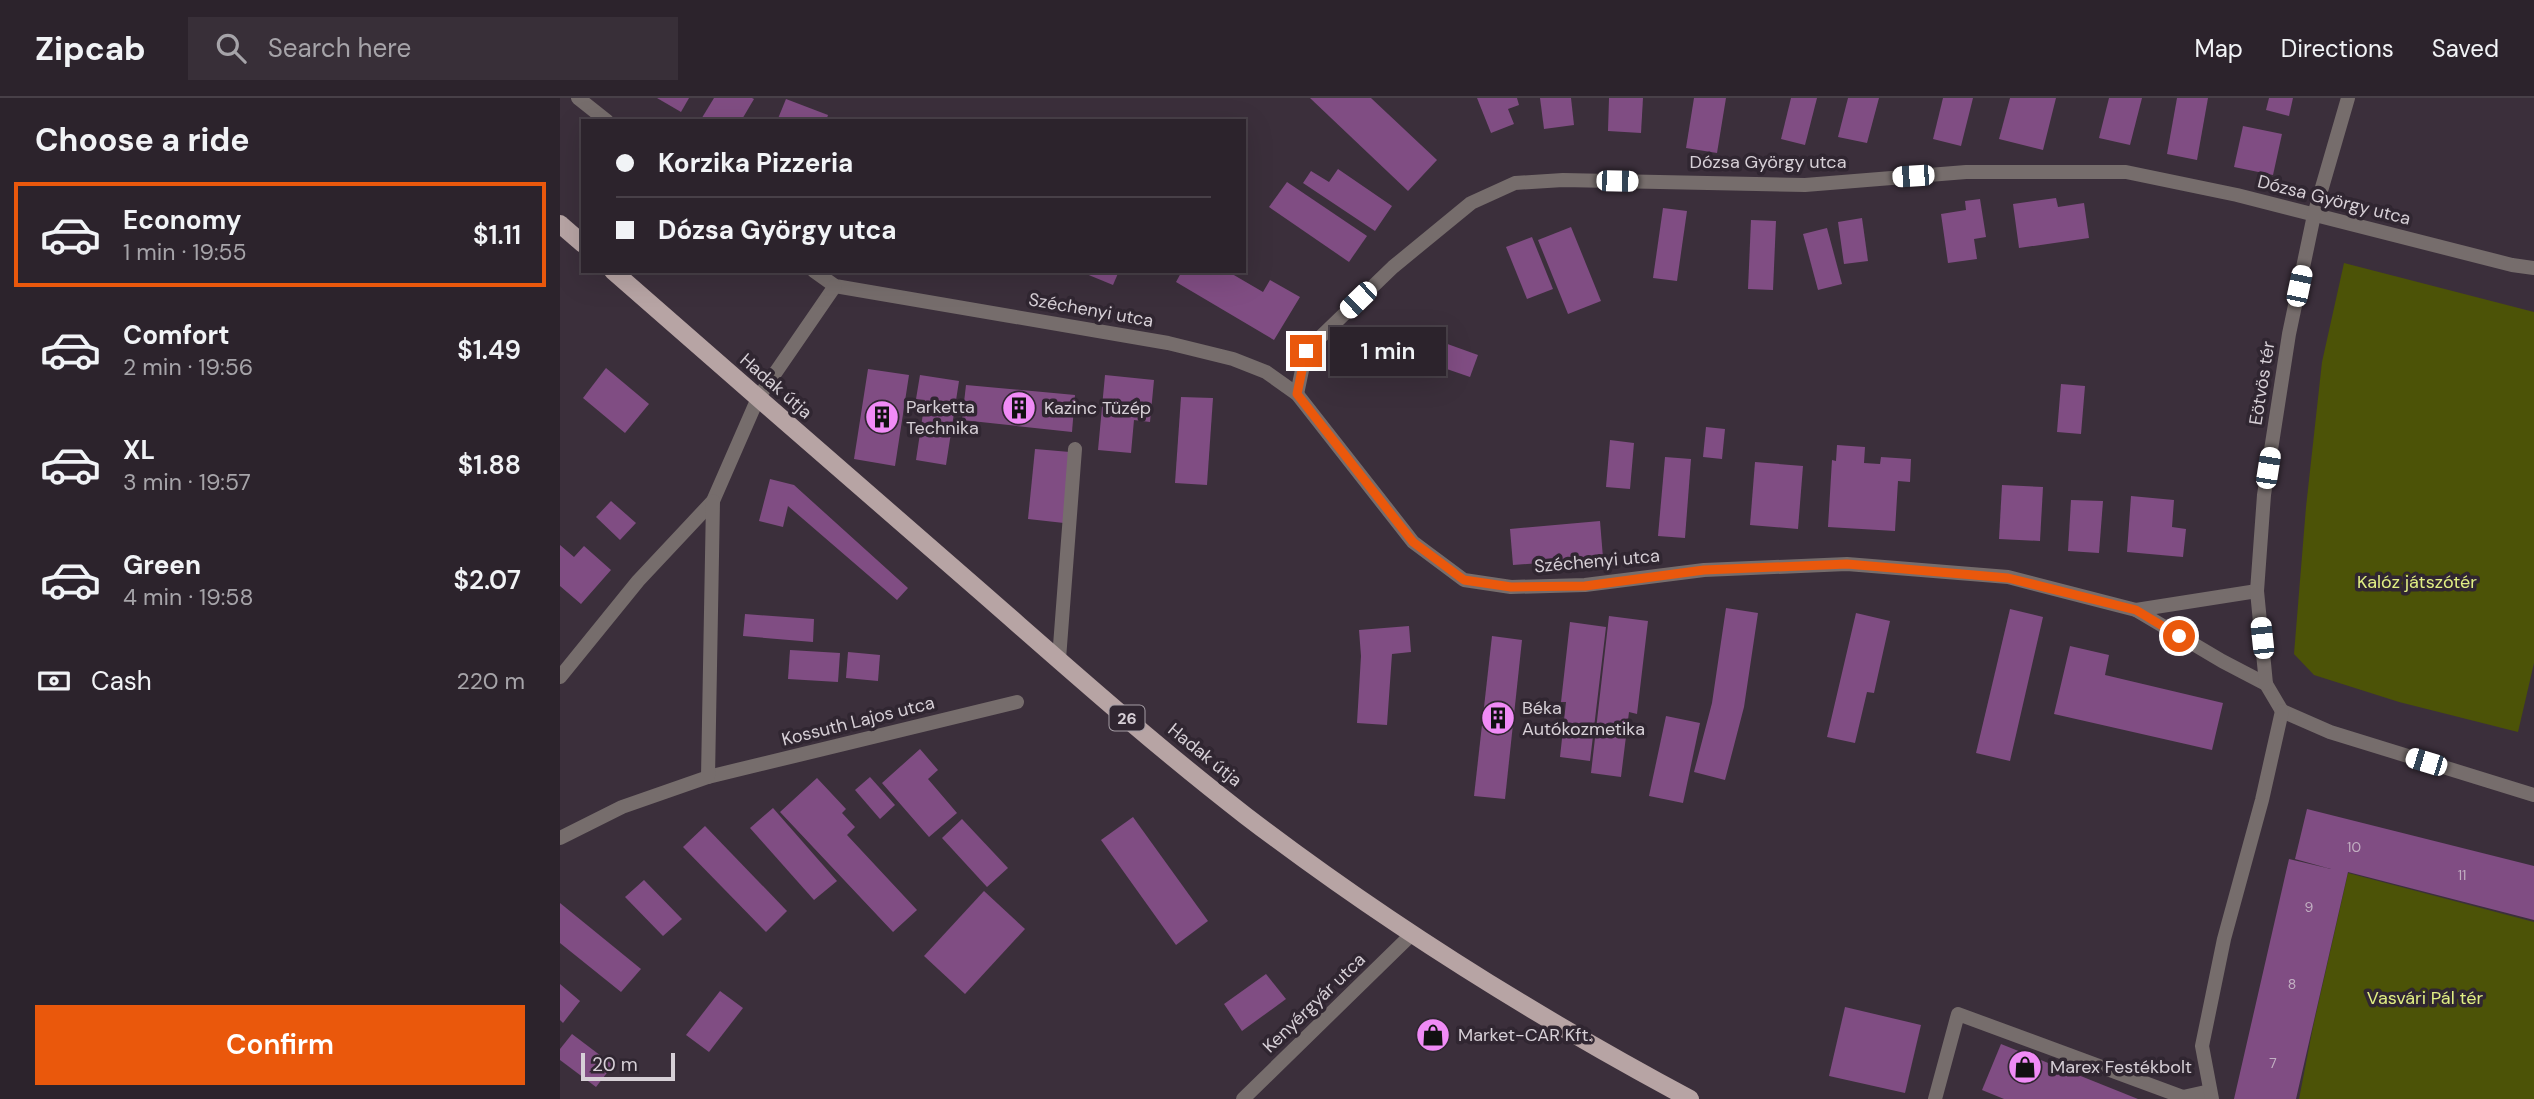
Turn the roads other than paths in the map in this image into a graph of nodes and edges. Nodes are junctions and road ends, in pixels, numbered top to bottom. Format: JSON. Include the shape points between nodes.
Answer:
{"nodes":[{"id":1,"x":578,"y":98,"type":"edge"},
{"id":2,"x":2348,"y":98,"type":"edge"},
{"id":3,"x":604,"y":119,"type":"edge"},
{"id":4,"x":2314,"y":215,"type":"junction"},
{"id":5,"x":560,"y":224,"type":"edge"},
{"id":6,"x":581,"y":242,"type":"edge"},
{"id":7,"x":2534,"y":268,"type":"edge"},
{"id":8,"x":615,"y":273,"type":"edge"},
{"id":9,"x":817,"y":273,"type":"edge"},
{"id":10,"x":835,"y":286,"type":"junction"},
{"id":11,"x":1297,"y":394,"type":"junction"},
{"id":12,"x":758,"y":398,"type":"junction"},
{"id":13,"x":1076,"y":449,"type":"dead end"},
{"id":14,"x":713,"y":501,"type":"junction"},
{"id":15,"x":2257,"y":591,"type":"junction"},
{"id":16,"x":2136,"y":610,"type":"junction"},
{"id":17,"x":1059,"y":659,"type":"junction"},
{"id":18,"x":560,"y":677,"type":"edge"},
{"id":19,"x":2266,"y":684,"type":"junction"},
{"id":20,"x":1017,"y":702,"type":"dead end"},
{"id":21,"x":2282,"y":711,"type":"junction"},
{"id":22,"x":708,"y":778,"type":"junction"},
{"id":23,"x":2534,"y":795,"type":"edge"},
{"id":24,"x":560,"y":838,"type":"edge"},
{"id":25,"x":1412,"y":934,"type":"junction"},
{"id":26,"x":2211,"y":1095,"type":"edge"},
{"id":27,"x":1243,"y":1099,"type":"edge"},
{"id":28,"x":1690,"y":1099,"type":"edge"},
{"id":29,"x":1935,"y":1099,"type":"edge"}],
"edges":[{"from":1,"to":3,"type":"street"},
{"from":2,"to":4,"type":"street","name":"Eötvös tér"},
{"from":4,"to":7,"type":"street","name":"Dózsa György utca"},
{"from":4,"to":11,"type":"street","name":"Dózsa György utca","via":[[2126,172],[1966,172],[1805,185],[1515,183],[1471,203],[1393,267],[1306,351]]},
{"from":4,"to":15,"type":"street","name":"Eötvös tér","via":[[2289,334],[2264,495]]},
{"from":5,"to":6,"type":"main road"},
{"from":8,"to":12,"type":"main road","name":"Hadak útja","number":"26"},
{"from":9,"to":10,"type":"street","name":"Széchenyi utca"},
{"from":10,"to":11,"type":"street","name":"Széchenyi utca","via":[[1168,343],[1266,372]]},
{"from":10,"to":12,"type":"street"},
{"from":11,"to":16,"type":"street","name":"Széchenyi utca","via":[[1413,542],[1464,580],[1511,587],[1585,586],[1704,570],[1847,564],[2008,578]]},
{"from":12,"to":14,"type":"street"},
{"from":12,"to":17,"type":"main road","name":"Hadak útja","number":"26"},
{"from":13,"to":17,"type":"street"},
{"from":14,"to":18,"type":"street","via":[[638,581]]},
{"from":14,"to":22,"type":"street"},
{"from":15,"to":16,"type":"street"},
{"from":15,"to":19,"type":"street","name":"Eötvös tér"},
{"from":16,"to":19,"type":"street","name":"Széchenyi utca"},
{"from":17,"to":25,"type":"main road","name":"Hadak útja","number":"26","via":[[1246,815]]},
{"from":19,"to":21,"type":"street"},
{"from":20,"to":22,"type":"street","name":"Kossuth Lajos utca"},
{"from":21,"to":23,"type":"street","via":[[2330,732]]},
{"from":21,"to":26,"type":"street","via":[[2202,1046]]},
{"from":22,"to":24,"type":"street","name":"Kossuth Lajos utca","via":[[622,807]]},
{"from":25,"to":27,"type":"street","name":"Kenyérgyár utca"},
{"from":25,"to":28,"type":"main road","name":"Hadak útja","number":"26","via":[[1590,1045]]},
{"from":26,"to":29,"type":"street","via":[[2183,1097],[1958,1014]]}]}
